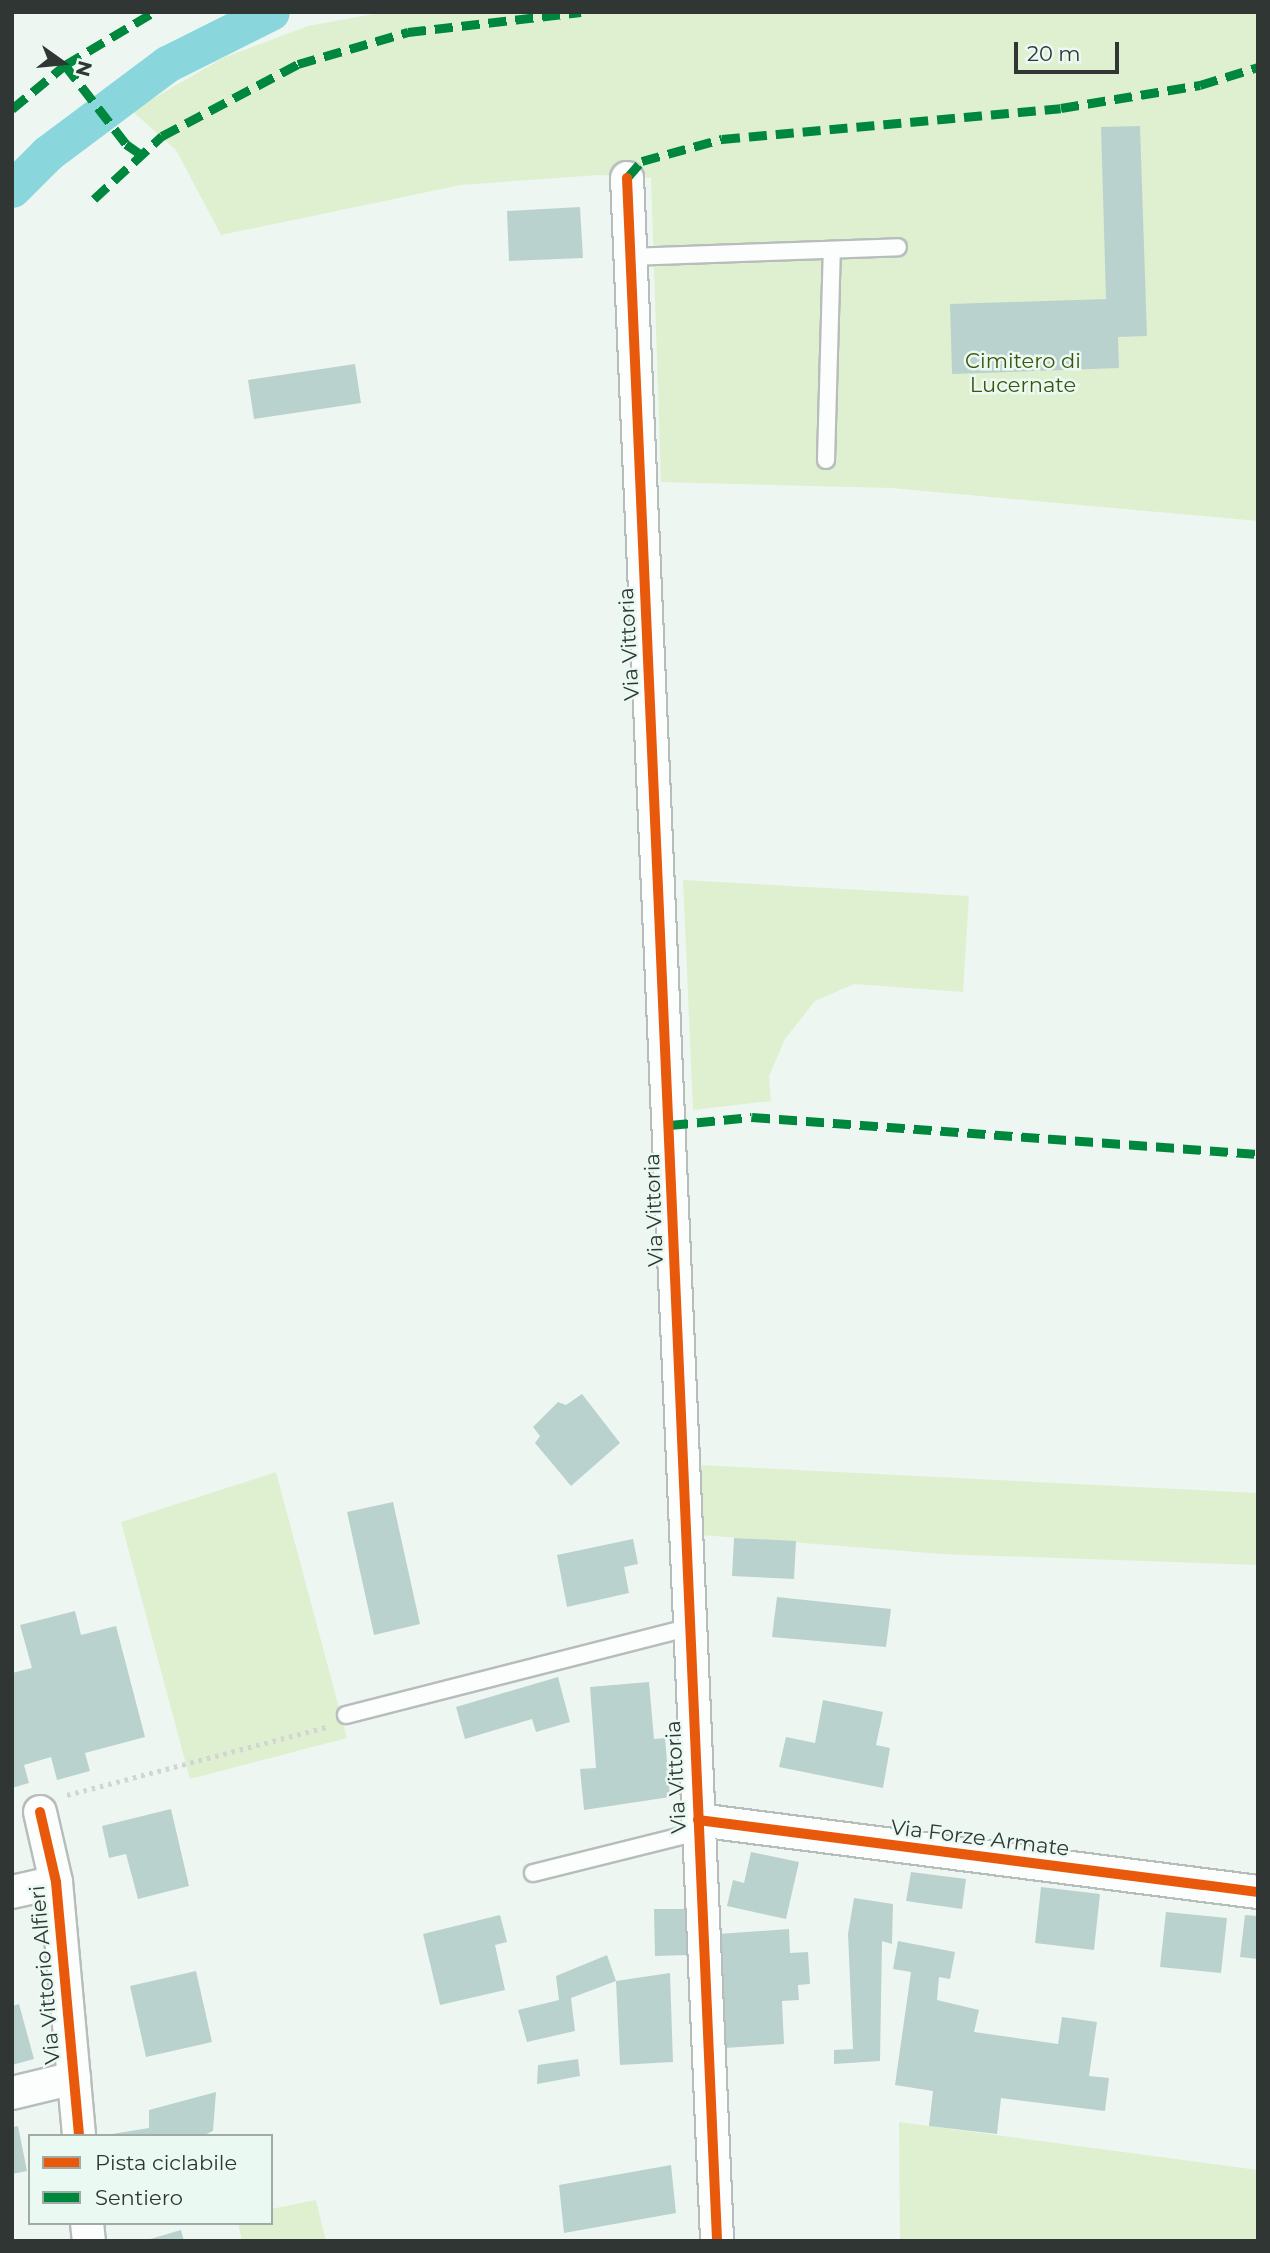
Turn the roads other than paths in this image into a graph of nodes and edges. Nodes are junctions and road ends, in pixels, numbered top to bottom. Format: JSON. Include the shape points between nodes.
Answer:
{"nodes":[{"id":1,"x":627,"y":178,"type":"dead end"},
{"id":2,"x":898,"y":247,"type":"dead end"},
{"id":3,"x":832,"y":250,"type":"junction"},
{"id":4,"x":630,"y":257,"type":"junction"},
{"id":5,"x":826,"y":460,"type":"dead end"},
{"id":6,"x":687,"y":1628,"type":"junction"},
{"id":7,"x":346,"y":1715,"type":"road end"},
{"id":8,"x":40,"y":1812,"type":"road end"},
{"id":9,"x":698,"y":1826,"type":"junction"},
{"id":10,"x":533,"y":1873,"type":"dead end"},
{"id":11,"x":57,"y":1882,"type":"junction"},
{"id":12,"x":12,"y":1892,"type":"edge"},
{"id":13,"x":1258,"y":1892,"type":"edge"},
{"id":14,"x":74,"y":2078,"type":"junction"},
{"id":15,"x":12,"y":2093,"type":"edge"},
{"id":16,"x":79,"y":2134,"type":"edge"},
{"id":17,"x":717,"y":2241,"type":"edge"}],
"edges":[{"from":1,"to":4,"type":"street","name":"Via Vittoria"},
{"from":2,"to":3,"type":"lane"},
{"from":3,"to":4,"type":"lane"},
{"from":3,"to":5,"type":"lane"},
{"from":4,"to":6,"type":"street","name":"Via Vittoria"},
{"from":6,"to":7,"type":"lane"},
{"from":6,"to":9,"type":"street","name":"Via Vittoria"},
{"from":8,"to":11,"type":"street","name":"Via Vittorio Alfieri"},
{"from":9,"to":10,"type":"lane"},
{"from":9,"to":13,"type":"street","name":"Via Forze Armate"},
{"from":9,"to":17,"type":"street","name":"Via Vittoria"},
{"from":11,"to":12,"type":"street"},
{"from":11,"to":14,"type":"street","name":"Via Vittorio Alfieri"},
{"from":14,"to":15,"type":"street"},
{"from":14,"to":16,"type":"street","name":"Via Vittorio Alfieri"}]}
